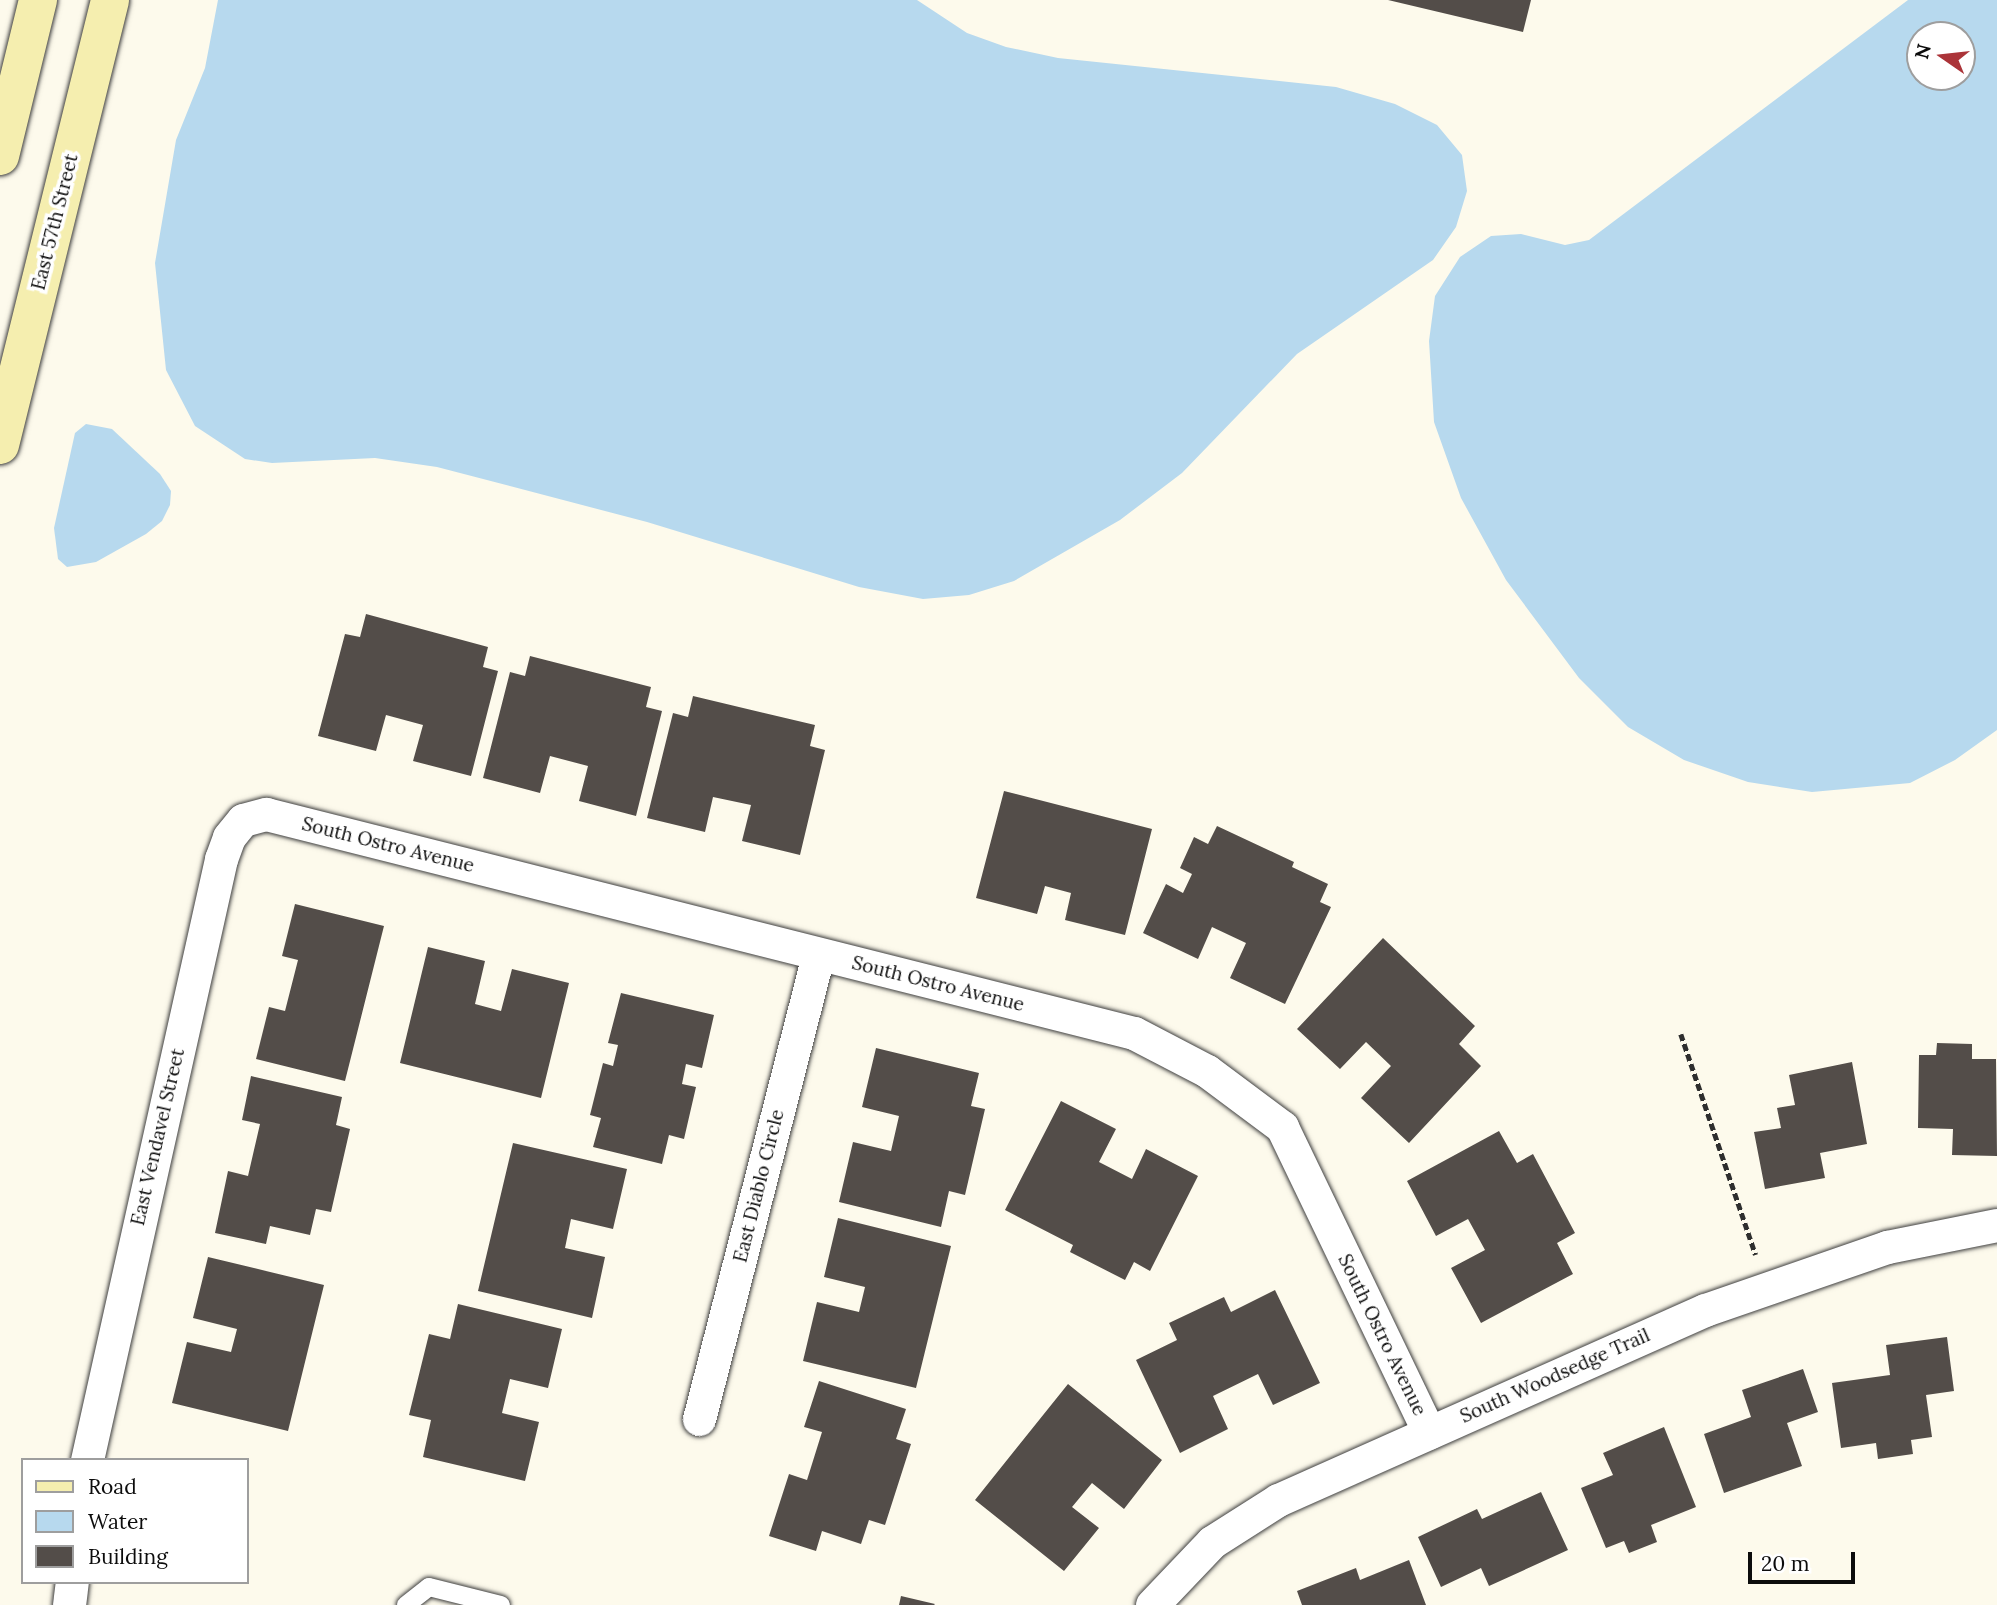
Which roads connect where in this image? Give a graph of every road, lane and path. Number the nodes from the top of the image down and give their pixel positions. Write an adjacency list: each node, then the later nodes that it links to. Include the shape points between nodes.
1 (38, 0): 3 (main road)
2 (110, 0): 4 (main road, East 57th Street)
3 (0, 156)
4 (0, 445)
5 (243, 820): 6 (street, South Ostro Avenue, via 266,814); 12 (street, East Vendavel Street, via 229,837 221,859)
6 (818, 954): 10 (street, East Diablo Circle); 11 (street, South Ostro Avenue, via 1134,1033 1207,1071 1282,1127)
7 (1681, 1034): 9 (path)
8 (1997, 1225): 9 (street, South Woodsedge Trail, via 1888,1247)
9 (1767, 1287): 11 (street, South Woodsedge Trail)
10 (699, 1419)
11 (1429, 1432): 17 (street, South Woodsedge Trail, via 1243,1520 1185,1566)
12 (87, 1458)
13 (72, 1584): 14 (street)
14 (69, 1605)
15 (406, 1605): 16 (lane, via 429,1587)
16 (500, 1605)
17 (1152, 1605)

